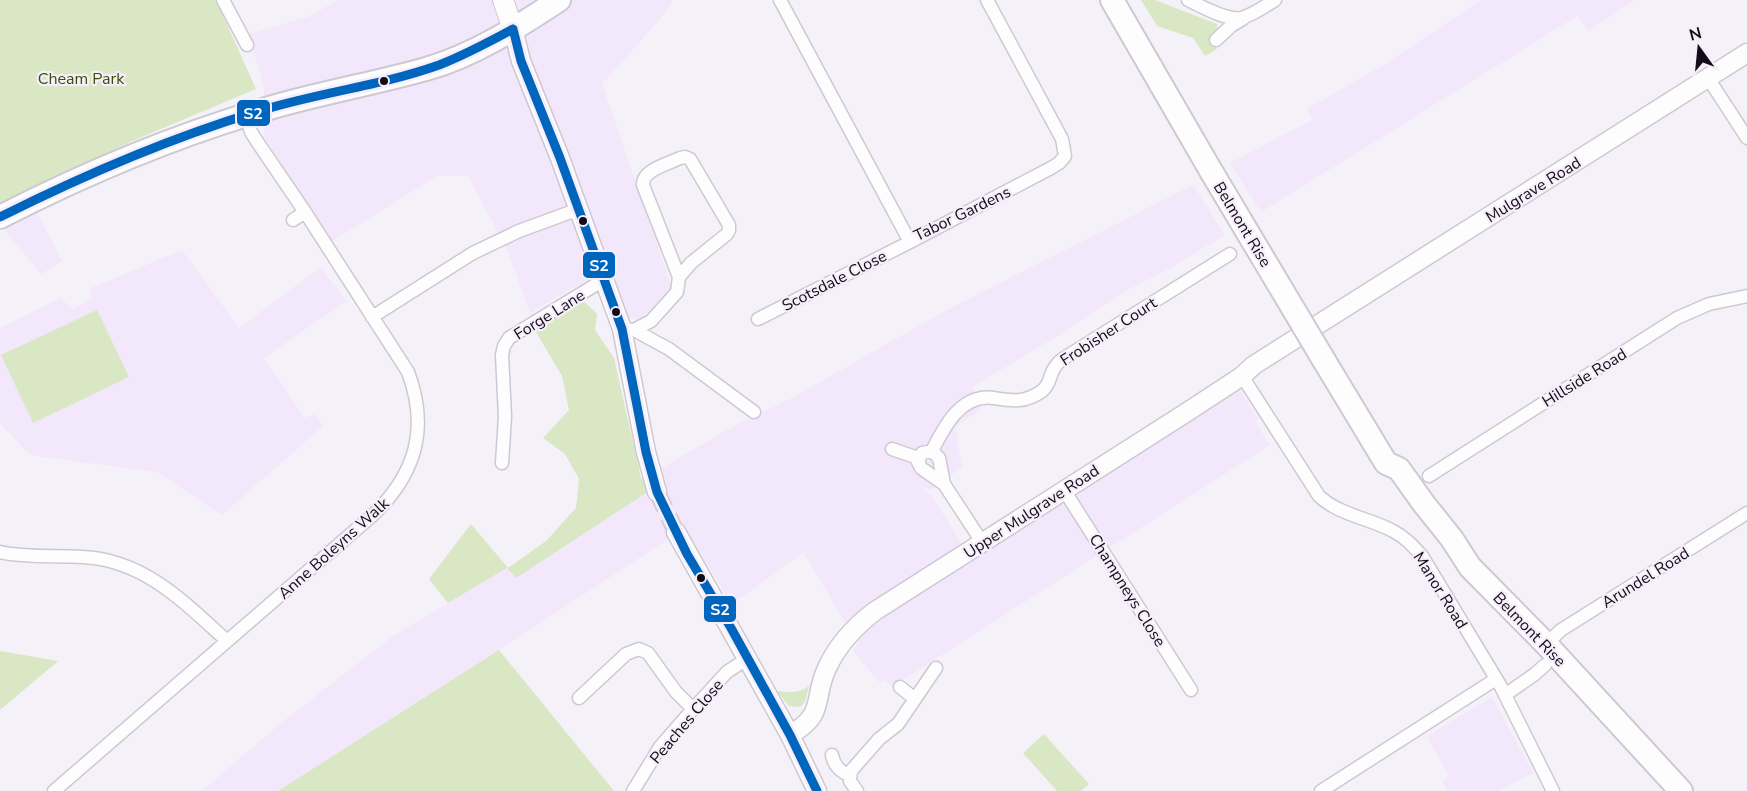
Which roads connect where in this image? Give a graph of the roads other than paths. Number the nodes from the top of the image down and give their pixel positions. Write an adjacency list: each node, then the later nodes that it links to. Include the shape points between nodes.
1 (223, 0): 12 (street)
2 (503, 0): 10 (main road)
3 (559, 0): 10 (highway)
4 (780, 0): 21 (street, Tabor Gardens)
5 (987, 0): 21 (street, Tabor Gardens, via 1062,139 1065,156 1052,168)
6 (1112, 0): 45 (highway, Belmont Rise, bridge, via 1386,463 1385,475 1463,580)
7 (1188, 0): 9 (street, via 1232,18)
8 (1275, 0): 9 (street)
9 (1248, 16): 11 (street)
10 (513, 28): 15 (highway, via 462,56 427,69); 17 (street, via 521,62)
11 (1216, 40)
12 (247, 45)
13 (1747, 53): 14 (street, Mulgrave Road)
14 (1708, 78): 16 (street); 28 (street, Mulgrave Road)
15 (246, 115): 18 (street, Anne Boleyns Walk, via 258,144); 19 (highway, via 118,161)
16 (1747, 138)
17 (579, 209): 24 (street); 26 (street, via 491,243)
18 (305, 212): 20 (street); 26 (street, Anne Boleyns Walk)
19 (0, 216)
20 (293, 220)
21 (910, 242): 27 (street, Scotsdale Close)
22 (1230, 254): 33 (street, Frobisher Court, via 1061,360 1044,390 1016,401 982,397 955,412)
23 (679, 277): 23 (street, via 729,230 690,159 685,157 646,174 643,179); 29 (street, via 677,292 651,321)
24 (604, 279): 29 (street); 35 (street, Forge Lane, via 509,338 504,346)
25 (1747, 296): 36 (street, Hillside Road, via 1709,304 1677,318)
26 (372, 317): 44 (street, Anne Boleyns Walk, via 408,372 413,387 417,434 408,470 374,514)
27 (758, 319)
28 (1318, 325): 30 (street, Upper Mulgrave Road)
29 (628, 329): 31 (street, via 669,349); 39 (street, via 646,452)
30 (1242, 376): 38 (street, Upper Mulgrave Road); 48 (street, Manor Road, via 1319,496 1332,506 1393,531 1422,556)
31 (754, 412)
32 (892, 449): 34 (street)
33 (932, 451): 34 (street, via 922,453); 37 (street, via 939,458)
34 (918, 459): 37 (street, via 923,470)
35 (502, 463)
36 (1429, 476)
37 (944, 484): 42 (street)
38 (1064, 490): 42 (street, Upper Mulgrave Road); 50 (street, Champneys Close)
39 (657, 492)
40 (1747, 513): 45 (street, Arundel Road, via 1561,630)
41 (676, 532): 46 (street)
42 (982, 542): 55 (street, Upper Mulgrave Road, via 875,611 848,634 826,670 812,719)
43 (0, 552): 44 (street, via 122,563 170,592)
44 (227, 641): 58 (street, Anne Boleyns Walk)
45 (1545, 654): 51 (street, Arundel Road, via 1534,674); 64 (highway, Belmont Rise); 65 (highway, Belmont Rise)
46 (748, 658): 54 (street, Peaches Close, via 727,672); 55 (street)
47 (936, 668): 53 (street)
48 (1496, 679): 51 (street, Manor Road); 62 (street)
49 (900, 687): 53 (street)
50 (1191, 690)
51 (1505, 695): 63 (street, Manor Road)
52 (579, 698): 54 (street, via 626,654 639,649 648,653)
53 (915, 699): 57 (street, via 898,724 879,740)
54 (693, 709): 59 (street, Peaches Close, via 660,747)
55 (794, 742): 60 (street)
56 (832, 755): 57 (street, via 841,772)
57 (850, 776): 61 (street)
58 (54, 791)
59 (633, 791)
60 (817, 791)
61 (857, 791)
62 (1320, 791)
63 (1553, 791)
64 (1660, 791)
65 (1681, 791)

